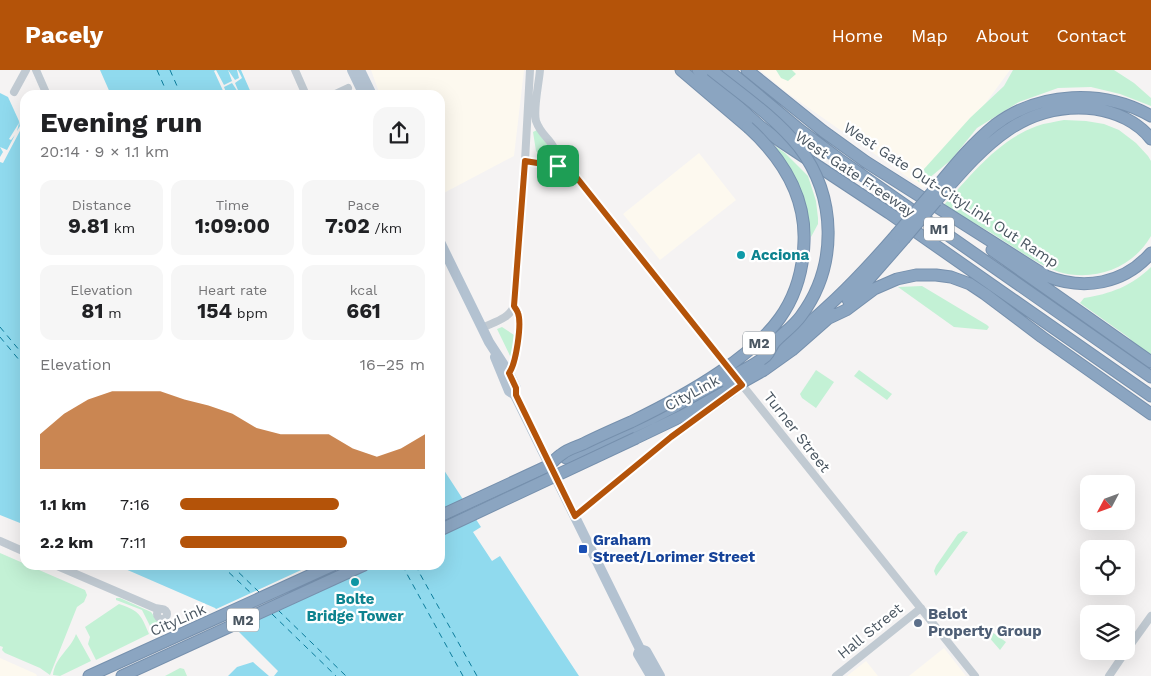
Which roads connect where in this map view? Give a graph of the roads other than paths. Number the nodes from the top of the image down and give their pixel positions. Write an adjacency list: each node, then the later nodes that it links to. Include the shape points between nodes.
1 (26, 70): 20 (street)
2 (36, 70): 15 (street)
3 (295, 70): 16 (street)
4 (352, 70): 18 (main road)
5 (360, 70): 19 (main road)
6 (530, 70): 24 (street)
7 (540, 70): 26 (street, via 536,119 556,150)
8 (681, 70): 42 (highway, M2, bridge, via 767,145 786,171 803,221 804,249 795,291 770,332 709,380 647,414 563,453)
9 (690, 70): 22 (highway)
10 (698, 70): 22 (highway, West Gate Freeway / M1)
11 (711, 70): 34 (highway, M2, bridge, via 796,144 815,172 826,210 827,258 819,285 801,316 774,343)
12 (728, 70): 37 (highway, West Gate Freeway / M1, via 839,159)
13 (747, 70): 27 (highway, West Gate Out-CityLink Out Ramp / M1, via 823,131)
14 (348, 88): 17 (street)
15 (45, 90)
16 (304, 90)
17 (344, 90)
18 (362, 90)
19 (370, 90)
20 (14, 92)
21 (1151, 116): 25 (highway, M2, via 1109,99 1056,100 1022,110 1003,120 978,139)
22 (761, 127): 40 (highway, West Gate Freeway / M1)
23 (1151, 140): 25 (highway, M2, via 1116,114 1090,108 1060,109 1012,126)
24 (525, 161): 26 (street, Turner Street); 31 (street)
25 (964, 162): 30 (highway, CityLink / M2, bridge, via 900,237 863,272)
26 (558, 166): 38 (street, Turner Street, via 576,176)
27 (904, 186): 29 (highway, West Gate Out-CityLink Out Ramp, via 1020,261 1058,281 1078,284 1108,281 1135,268); 35 (highway, M1)
28 (445, 252): 32 (main road)
29 (1151, 253)
30 (841, 305): 34 (highway, CityLink / M2); 41 (highway, M2, via 897,279 916,275 960,280 986,294); 45 (highway, CityLink / M2, bridge, via 777,361 708,403)
31 (514, 306): 32 (street, via 505,317); 36 (street, via 519,321 517,351 514,368)
32 (482, 328): 33 (main road)
33 (490, 342): 36 (main road); 39 (main road, via 499,371 509,391)
34 (767, 355): 42 (highway, CityLink / M2, bridge, via 692,398)
35 (1151, 362)
36 (509, 373): 39 (main road)
37 (1151, 377)
38 (742, 385): 44 (street, via 671,437); 51 (street, Turner Street)
39 (516, 395): 44 (main road)
40 (1151, 396)
41 (1149, 413)
42 (548, 466): 43 (highway, CityLink / M2)
43 (445, 514)
44 (575, 516): 55 (main road)
45 (445, 528)
46 (0, 541): 47 (street)
47 (20, 550)
48 (67, 570): 52 (street)
49 (322, 570): 57 (highway, CityLink / M2)
50 (353, 570): 58 (highway, CityLink / M2)
51 (921, 608): 61 (street, Hall Street); 62 (street, Turner Street)
52 (159, 612)
53 (1151, 616): 54 (street)
54 (1135, 638)
55 (640, 649): 59 (main road, via 638,654); 60 (main road, via 646,651)
56 (1120, 660): 63 (street)
57 (89, 676)
58 (122, 676)
59 (650, 676)
60 (660, 676)
61 (836, 676)
62 (975, 676)
63 (1109, 676)

